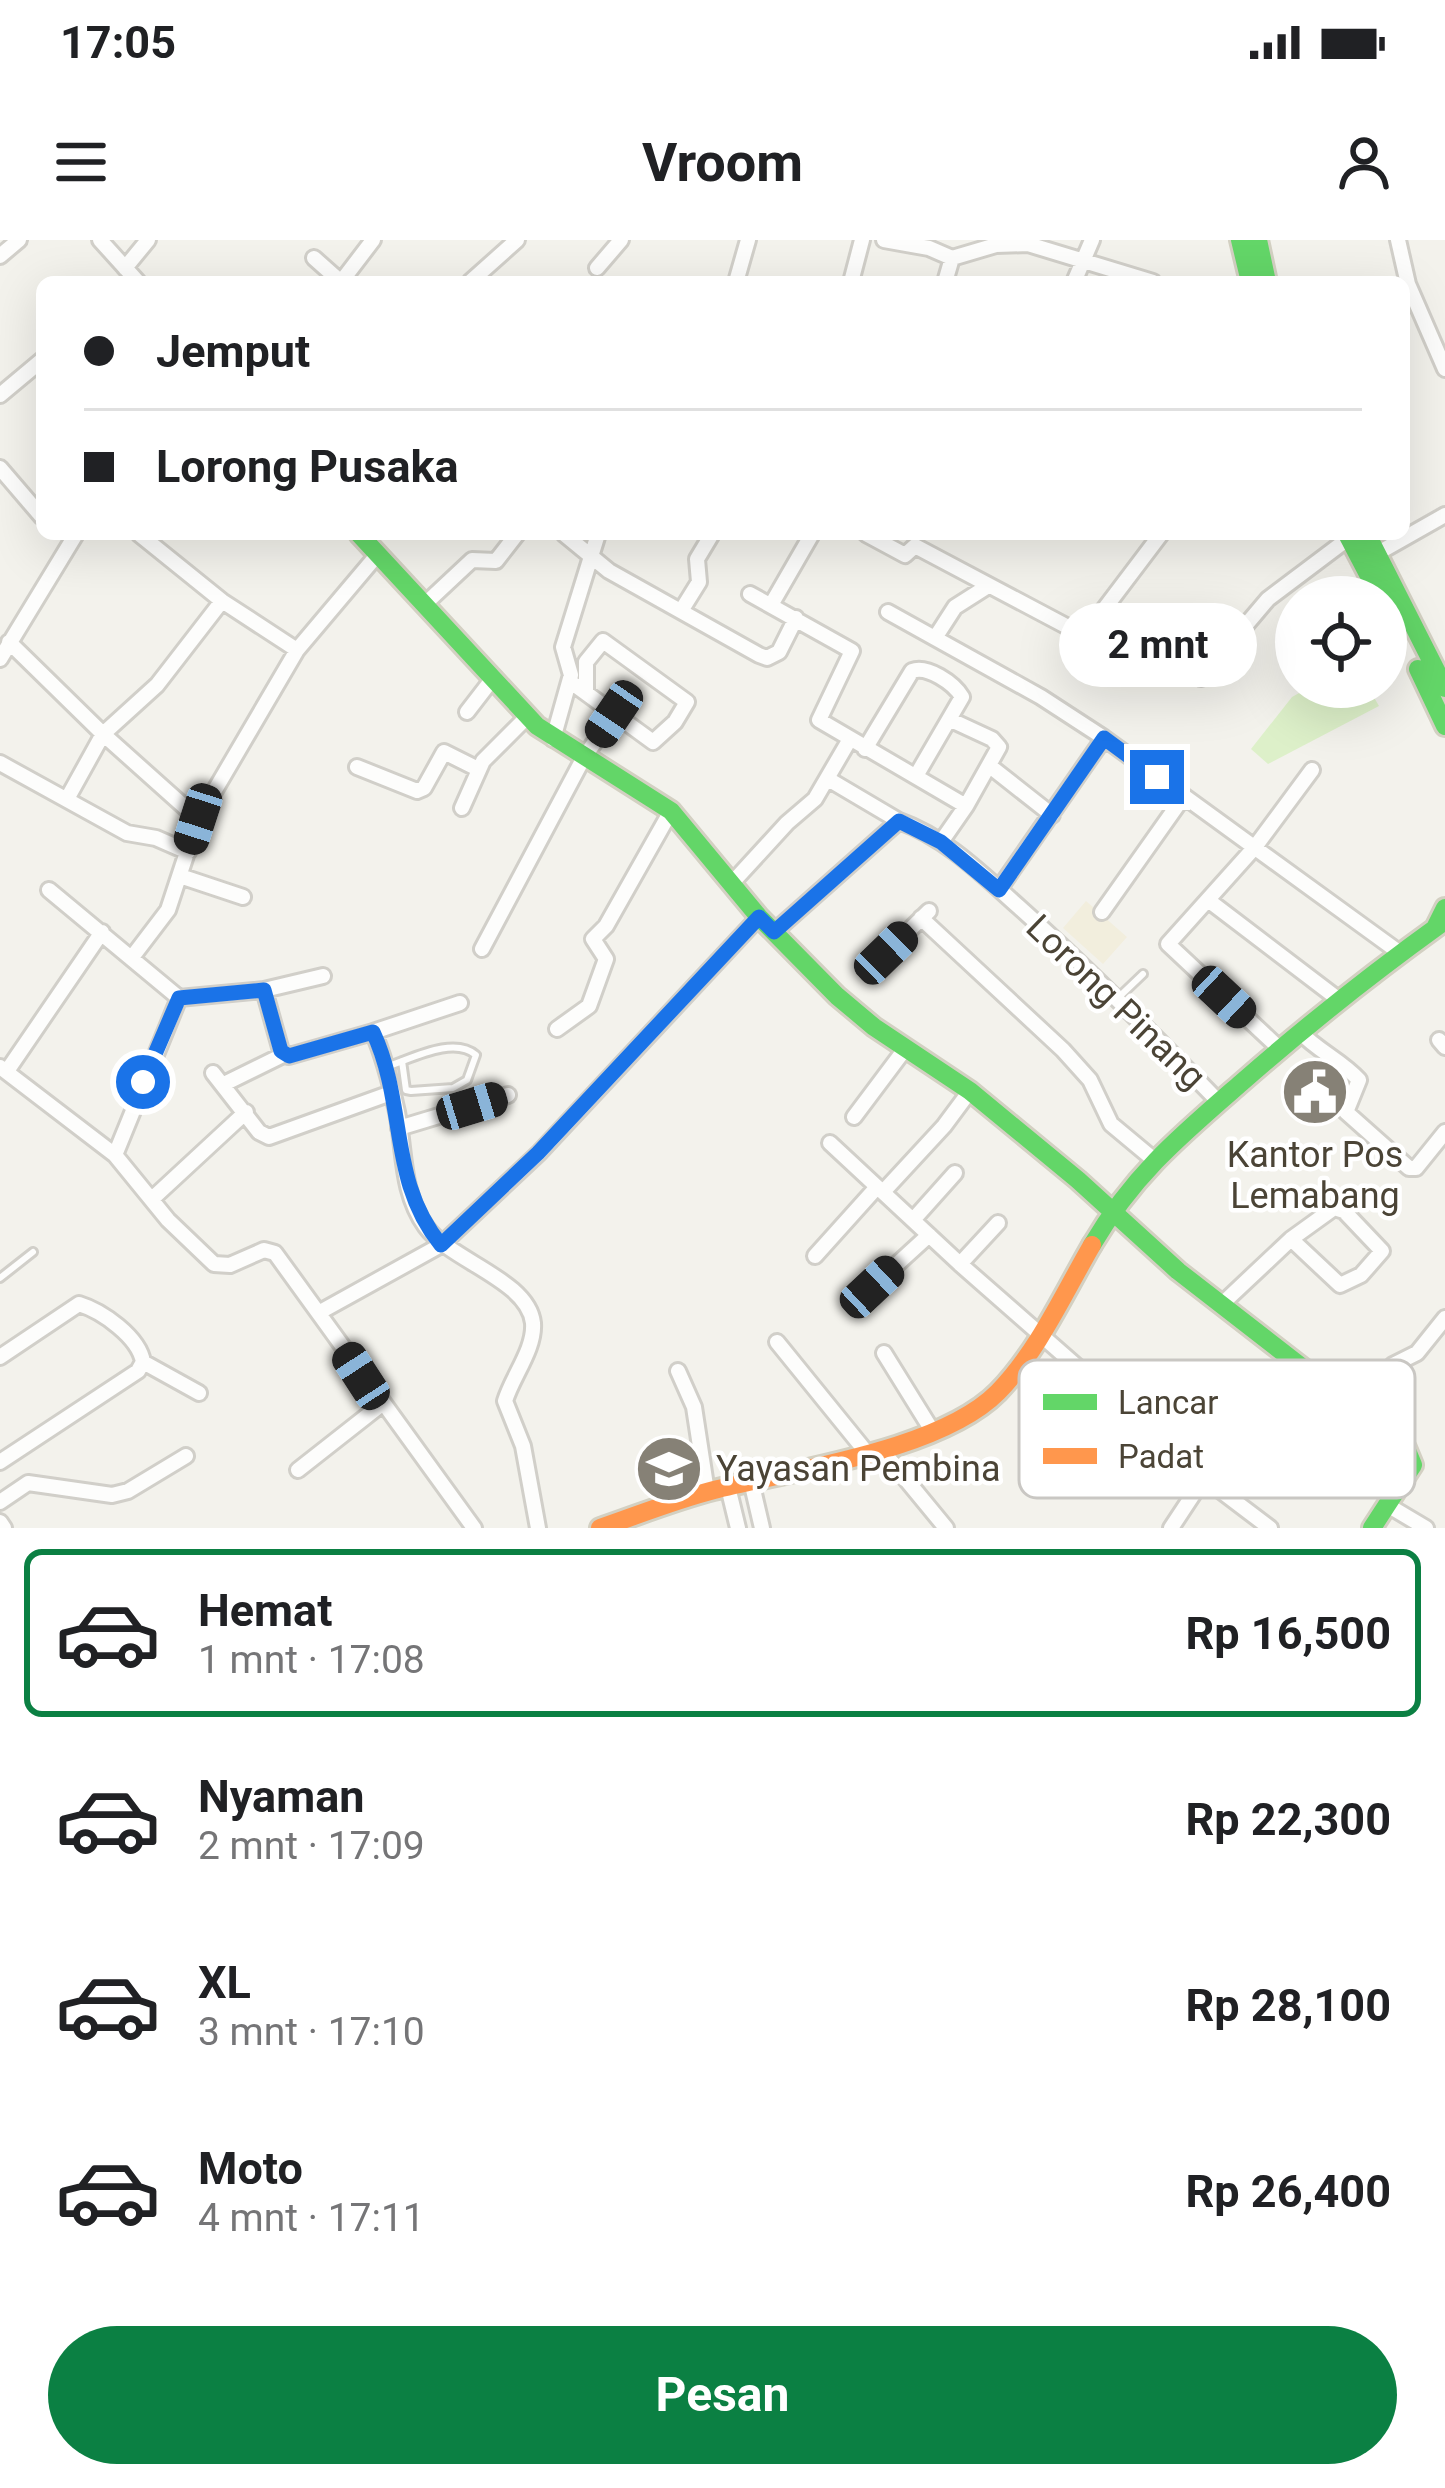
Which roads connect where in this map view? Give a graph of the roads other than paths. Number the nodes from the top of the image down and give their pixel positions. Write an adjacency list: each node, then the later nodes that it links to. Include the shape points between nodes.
1 (19, 240): 14 (street)
2 (100, 240): 19 (street)
3 (148, 240): 20 (street)
4 (374, 240): 22 (street)
5 (517, 240): 23 (street)
6 (621, 240): 18 (street)
7 (748, 240): 24 (street)
8 (862, 240): 25 (street)
9 (884, 240): 16 (street)
10 (1092, 240): 17 (street)
11 (1240, 240): 29 (main road)
12 (1258, 240): 30 (main road)
13 (1398, 240): 31 (street)
14 (0, 256)
15 (314, 258): 21 (street)
16 (952, 258): 17 (street, via 1010,244); 26 (street)
17 (1083, 260): 27 (street); 28 (street)
18 (597, 268)
19 (131, 276)
20 (134, 276)
21 (334, 276)
22 (346, 276)
23 (477, 276)
24 (738, 276)
25 (852, 276)
26 (947, 276)
27 (1076, 276)
28 (1134, 276)
29 (1249, 276)
30 (1266, 276)
31 (1408, 276)
32 (1410, 284): 34 (street)
33 (36, 365): 35 (street)
34 (1445, 369)
35 (0, 395)
36 (0, 468): 37 (street)
37 (36, 510)
38 (1445, 515): 39 (street)
39 (1410, 535)
40 (66, 540): 67 (street)
41 (146, 540): 59 (street)
42 (365, 540): 53 (main road)
43 (512, 540): 60 (street, via 496,561 472,560)
44 (570, 540): 54 (street)
45 (596, 540): 54 (street)
46 (708, 540): 62 (street)
47 (808, 540): 61 (street)
48 (877, 540): 57 (street, via 905,555 914,546)
49 (1156, 540): 65 (street)
50 (1347, 540): 73 (street, via 1268,599)
51 (1357, 540): 55 (main road)
52 (1401, 540): 55 (street)
53 (378, 554): 60 (main road); 68 (street)
54 (590, 558): 62 (street); 82 (street, via 563,647 571,675)
55 (1369, 558): 56 (main road); 74 (main road)
56 (1374, 576)
57 (988, 586): 65 (street); 66 (street, via 956,607)
58 (750, 594): 61 (street)
59 (222, 602): 68 (street); 80 (street, via 158,685)
60 (425, 604): 72 (main road)
61 (771, 604): 64 (street)
62 (681, 611): 64 (street, via 767,658)
63 (888, 612): 66 (street)
64 (796, 617): 83 (street, via 852,651 819,716)
65 (1083, 635): 70 (street)
66 (935, 638): 81 (street)
67 (9, 642): 71 (street); 80 (street)
68 (297, 650): 99 (street)
69 (1407, 650): 79 (main road)
70 (1071, 653)
71 (0, 658)
72 (494, 677): 75 (street); 77 (main road)
73 (1201, 678)
74 (1445, 688)
75 (466, 712)
76 (614, 714): 76 (street, via 580,689 586,662 603,641 687,702 656,741); 85 (street)
77 (527, 717): 82 (main road); 89 (street)
78 (952, 721): 84 (street, via 961,692 918,668); 88 (street, via 997,742); 91 (street)
79 (1445, 726)
80 (103, 734): 94 (street); 99 (street)
81 (1104, 738): 93 (street); 98 (street)
82 (554, 740): 85 (main road)
83 (850, 740): 84 (street); 92 (street)
84 (866, 749): 91 (street)
85 (584, 759): 97 (main road); 115 (street)
86 (0, 764): 94 (street)
87 (357, 767): 89 (street, via 417,791 443,752)
88 (991, 767): 95 (street); 98 (street)
89 (478, 769): 96 (street)
90 (1312, 770): 102 (street)
91 (916, 776): 95 (street)
92 (828, 779): 100 (street, Lorong Pinang); 105 (street)
93 (1184, 796): 102 (street); 110 (street)
94 (67, 800): 103 (street, via 127,833)
95 (966, 806): 101 (street)
96 (462, 808)
97 (670, 811): 105 (main road); 126 (street, via 593,938 606,959 589,1006)
98 (1052, 815): 107 (street)
99 (198, 819): 103 (street)
100 (899, 821): 101 (street, Lorong Pinang); 114 (street)
101 (941, 842): 107 (street, Lorong Pinang)
102 (1255, 847): 109 (street); 116 (street)
103 (188, 852): 104 (street)
104 (180, 877): 108 (street); 118 (street, via 168,910)
105 (731, 884): 111 (main road)
106 (49, 890): 113 (street)
107 (999, 890): 123 (street, Lorong Pinang)
108 (243, 897)
109 (1208, 900): 124 (street); 130 (street, via 1168,946)
110 (1102, 912)
111 (759, 917): 114 (main road); 154 (street)
112 (1442, 921): 116 (main road)
113 (102, 932): 118 (street); 134 (street)
114 (774, 932): 129 (main road)
115 (482, 949)
116 (1400, 952): 124 (main road)
117 (886, 953): 145 (street, via 925,915 1063,1050 1112,1124)
118 (133, 956): 122 (street)
119 (1143, 974): 123 (lane)
120 (323, 976): 121 (street)
121 (264, 990): 122 (street); 131 (street)
122 (179, 998): 144 (street)
123 (1117, 999): 138 (street, Lorong Pinang)
124 (1338, 999): 128 (main road)
125 (460, 1004): 127 (street)
126 (557, 1029)
127 (373, 1032): 131 (street); 133 (street)
128 (1300, 1032): 130 (main road); 142 (street, via 1359,1080 1346,1112 1409,1168)
129 (905, 1049): 135 (main road); 140 (street)
130 (1280, 1049): 138 (main road)
131 (285, 1054): 139 (street, via 218,1078)
132 (403, 1061): 132 (lane, via 445,1048 476,1055 467,1080 453,1088 406,1090); 133 (lane)
133 (385, 1067): 136 (street)
134 (4, 1069): 144 (street)
135 (970, 1090): 147 (street); 149 (main road)
136 (392, 1093): 139 (street, via 269,1137); 141 (street)
137 (508, 1094): 141 (street)
138 (1217, 1100): 145 (main road)
139 (246, 1112): 148 (street)
140 (854, 1118)
141 (399, 1128): 154 (street, via 409,1194)
142 (1442, 1141)
143 (830, 1143): 147 (street)
144 (115, 1155): 148 (street)
145 (1153, 1159): 149 (main road)
146 (956, 1173): 150 (street)
147 (880, 1189): 150 (street); 156 (street)
148 (152, 1199): 161 (street, via 214,1264 275,1253)
149 (1112, 1211): 160 (main road); 163 (main road)
150 (913, 1220): 152 (street)
151 (998, 1223): 157 (street)
152 (928, 1234): 157 (street); 159 (street)
153 (1291, 1239): 153 (street, via 1337,1208 1382,1253 1340,1285); 160 (street)
154 (441, 1245): 161 (street); 191 (street, via 514,1291 529,1311 531,1337 505,1401 523,1446)
155 (32, 1252): 158 (lane)
156 (815, 1256)
157 (960, 1264): 163 (street)
158 (0, 1278)
159 (872, 1287)
160 (1222, 1304): 169 (main road)
161 (320, 1312): 175 (street)
162 (1445, 1318): 170 (street)
163 (1042, 1334): 167 (main road); 168 (street)
164 (777, 1342): 177 (street)
165 (884, 1353): 176 (street)
166 (0, 1358): 171 (street, via 79,1304 136,1342)
167 (1022, 1360)
168 (1071, 1360)
169 (1293, 1360)
170 (1403, 1360)
171 (143, 1362): 174 (street); 179 (street)
172 (1019, 1364): 176 (main road, via 994,1396)
173 (678, 1371): 183 (street, via 694,1407)
174 (199, 1393)
175 (382, 1404): 180 (street); 190 (street)
176 (933, 1432): 177 (main road)
177 (874, 1451): 181 (main road); 194 (street)
178 (186, 1456): 187 (street, via 119,1494 28,1483)
179 (0, 1462)
180 (298, 1470)
181 (751, 1481): 182 (main road); 193 (street)
182 (728, 1487): 183 (main road); 192 (street)
183 (707, 1492): 189 (main road)
184 (1191, 1498): 195 (street)
185 (1231, 1498): 196 (street)
186 (1393, 1498): 188 (main road)
187 (0, 1502)
188 (1389, 1506): 197 (main road); 198 (street)
189 (608, 1527)
190 (474, 1528)
191 (538, 1528)
192 (739, 1528)
193 (762, 1528)
194 (946, 1528)
195 (1171, 1528)
196 (1270, 1528)
197 (1372, 1528)
198 (1426, 1528)

